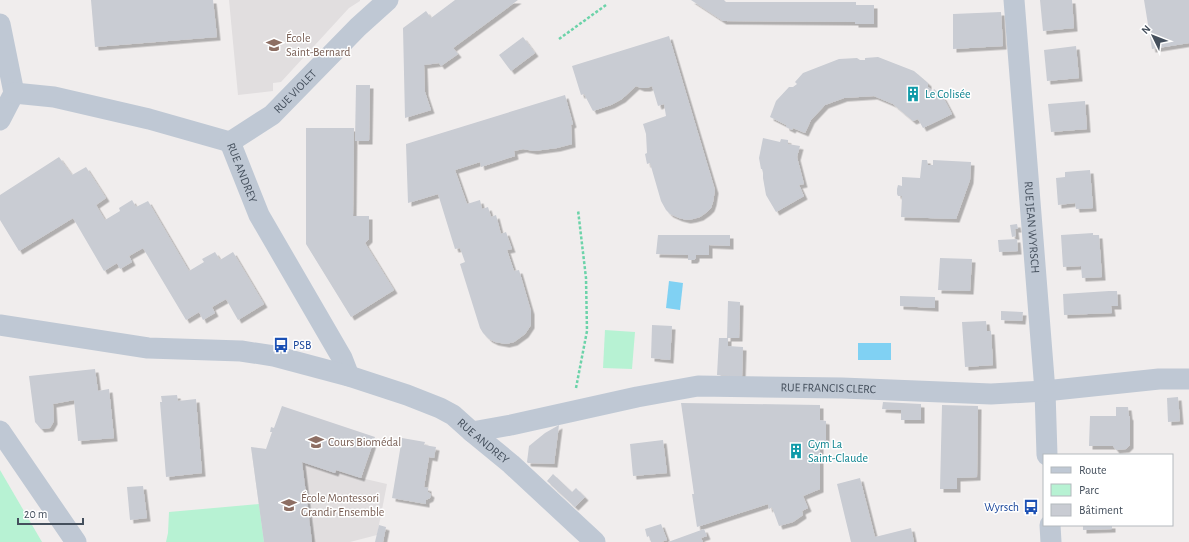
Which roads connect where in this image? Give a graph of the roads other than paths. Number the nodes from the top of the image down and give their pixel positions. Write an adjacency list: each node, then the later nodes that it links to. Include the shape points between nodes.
1 (388, 0): 6 (street, RUE VIOLET, via 272,115)
2 (1014, 0): 10 (street, RUE JEAN WYRSCH)
3 (0, 24): 4 (street)
4 (14, 93): 5 (street); 6 (street, RUE ANDREY, via 61,98)
5 (0, 120)
6 (230, 142): 8 (street, RUE ANDREY, via 260,215 342,358)
7 (0, 324): 8 (street, RUE ANDREY, via 148,348 241,351 274,356)
8 (349, 376): 12 (street, RUE ANDREY, via 440,408 453,415)
9 (1189, 379): 10 (street, RUE FRANCIS CLERC, via 1159,379)
10 (1045, 391): 12 (street, RUE FRANCIS CLERC, via 991,394 698,386 637,396); 13 (street, RUE JEAN WYRSCH)
11 (0, 431): 15 (street)
12 (472, 432): 16 (street, RUE ANDREY, via 511,464)
13 (1047, 454)
14 (1050, 526): 17 (street)
15 (76, 542)
16 (595, 542)
17 (1050, 542)

